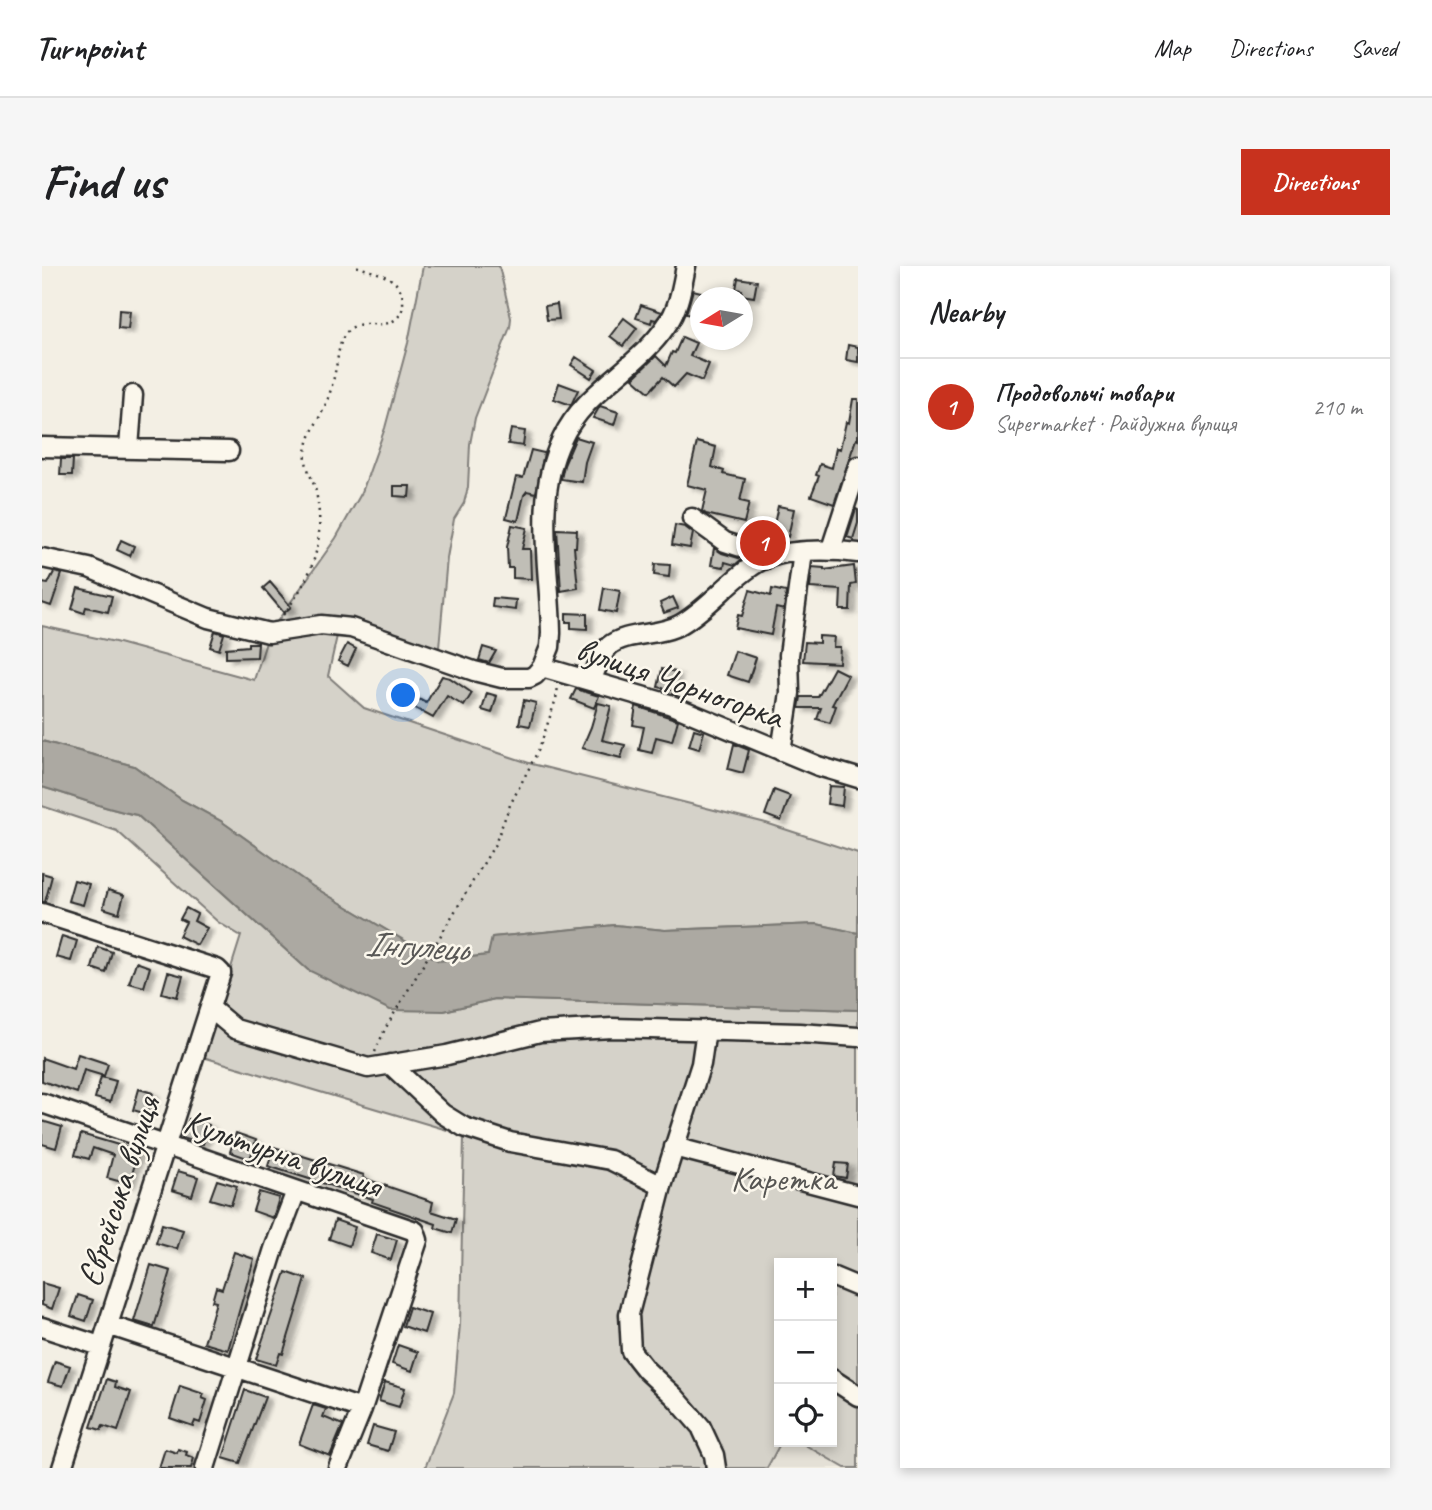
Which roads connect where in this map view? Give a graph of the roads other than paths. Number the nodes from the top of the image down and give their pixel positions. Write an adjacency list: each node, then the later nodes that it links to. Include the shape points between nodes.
1 (686, 266): 13 (street, via 667,326 574,418 552,462 545,520 551,633)
2 (133, 395): 4 (street)
3 (42, 447): 4 (street)
4 (129, 448): 5 (street)
5 (229, 451)
6 (858, 466): 8 (street)
7 (692, 518): 12 (street, via 725,542)
8 (831, 549): 9 (street); 10 (street)
9 (803, 552): 12 (street); 15 (street)
10 (858, 553)
11 (42, 558): 13 (street, вулиця Чорногорка, via 89,568 208,618 269,633 321,625 351,628 502,678 529,678)
12 (764, 560): 14 (street, via 680,625 608,647)
13 (542, 667): 14 (street, вулиця Чорногорка)
14 (592, 679): 15 (street, вулиця Чорногорка, via 669,704)
15 (781, 751): 16 (street, вулиця Чорногорка)
16 (858, 778)
17 (42, 913): 18 (street, Єврейська вулиця, via 217,969 221,973)
18 (210, 1008): 21 (street, via 235,1029 368,1068); 23 (street, Єврейська вулиця)
19 (706, 1030): 20 (street); 21 (street, via 540,1032); 24 (street, via 701,1064)
20 (858, 1037)
21 (390, 1064): 25 (street, via 443,1114 464,1127 510,1142 610,1160)
22 (42, 1103): 23 (street, Культурна вулиця)
23 (166, 1146): 26 (street, Культурна вулиця); 30 (street, Єврейська вулиця)
24 (674, 1147): 25 (street); 27 (street)
25 (662, 1186): 40 (street, via 629,1314 631,1350 701,1427)
26 (296, 1191): 33 (street); 36 (street, Культурна вулиця, via 415,1231 418,1240)
27 (858, 1195)
28 (837, 1279): 29 (street)
29 (858, 1287)
30 (108, 1325): 32 (street, Єврейська вулиця); 33 (street)
31 (42, 1326): 32 (street)
32 (100, 1346): 37 (street, Єврейська вулиця)
33 (236, 1368): 36 (street); 38 (street)
34 (837, 1382): 35 (street)
35 (858, 1396)
36 (362, 1409): 39 (street)
37 (62, 1468)
38 (205, 1468)
39 (338, 1468)
40 (716, 1468)

